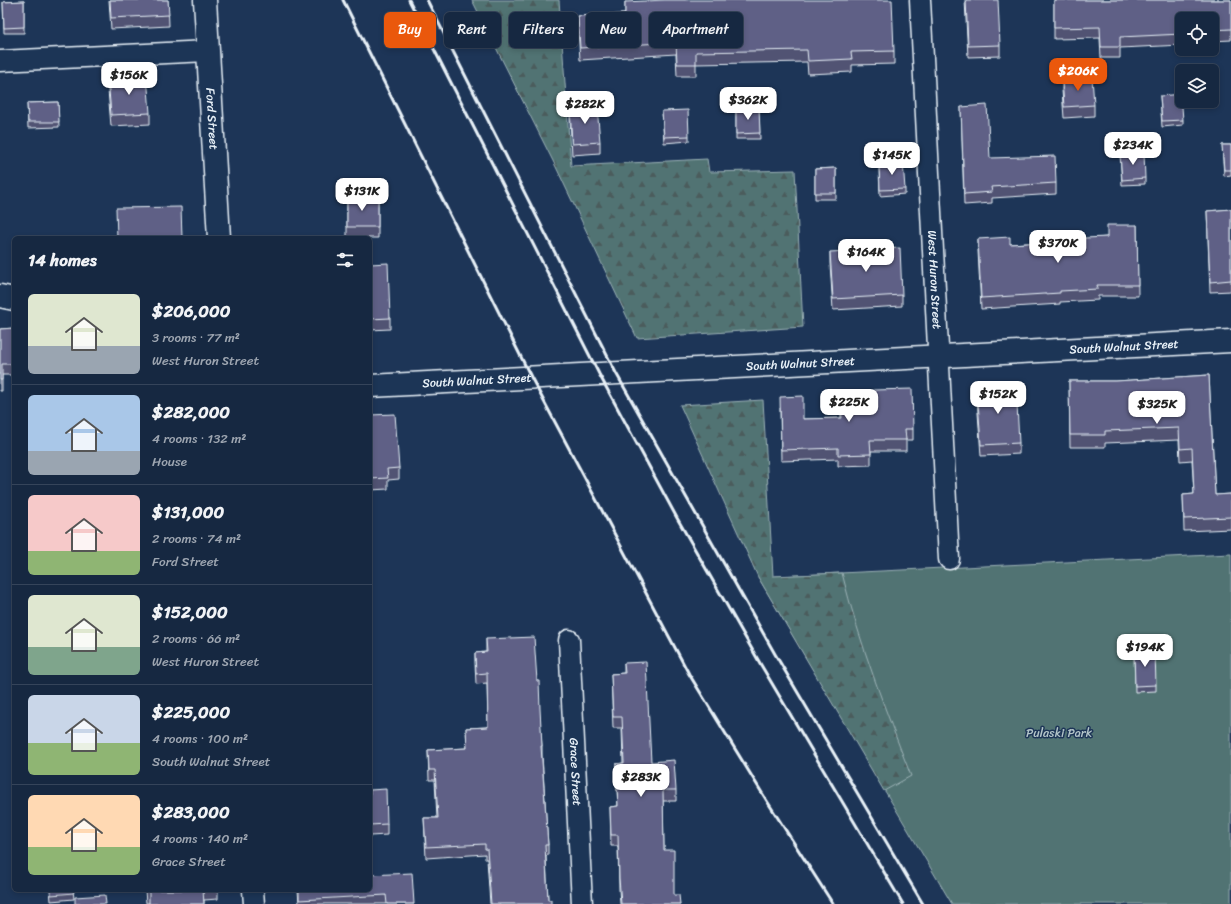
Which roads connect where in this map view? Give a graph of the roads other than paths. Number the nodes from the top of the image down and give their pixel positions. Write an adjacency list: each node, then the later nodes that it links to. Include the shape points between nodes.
1 (205, 0): 3 (street, Ford Street)
2 (920, 0): 9 (street, West Huron Street)
3 (208, 51): 4 (street); 5 (street, Ford Street)
4 (0, 61)
5 (219, 236)
6 (0, 296): 7 (street)
7 (12, 298)
8 (1231, 341): 9 (street, South Walnut Street)
9 (939, 356): 10 (street, South Walnut Street); 11 (street, West Huron Street)
10 (372, 386)
11 (949, 559)
12 (569, 640): 15 (street, Grace Street)
13 (253, 892): 14 (street)
14 (254, 904)
15 (582, 904)

